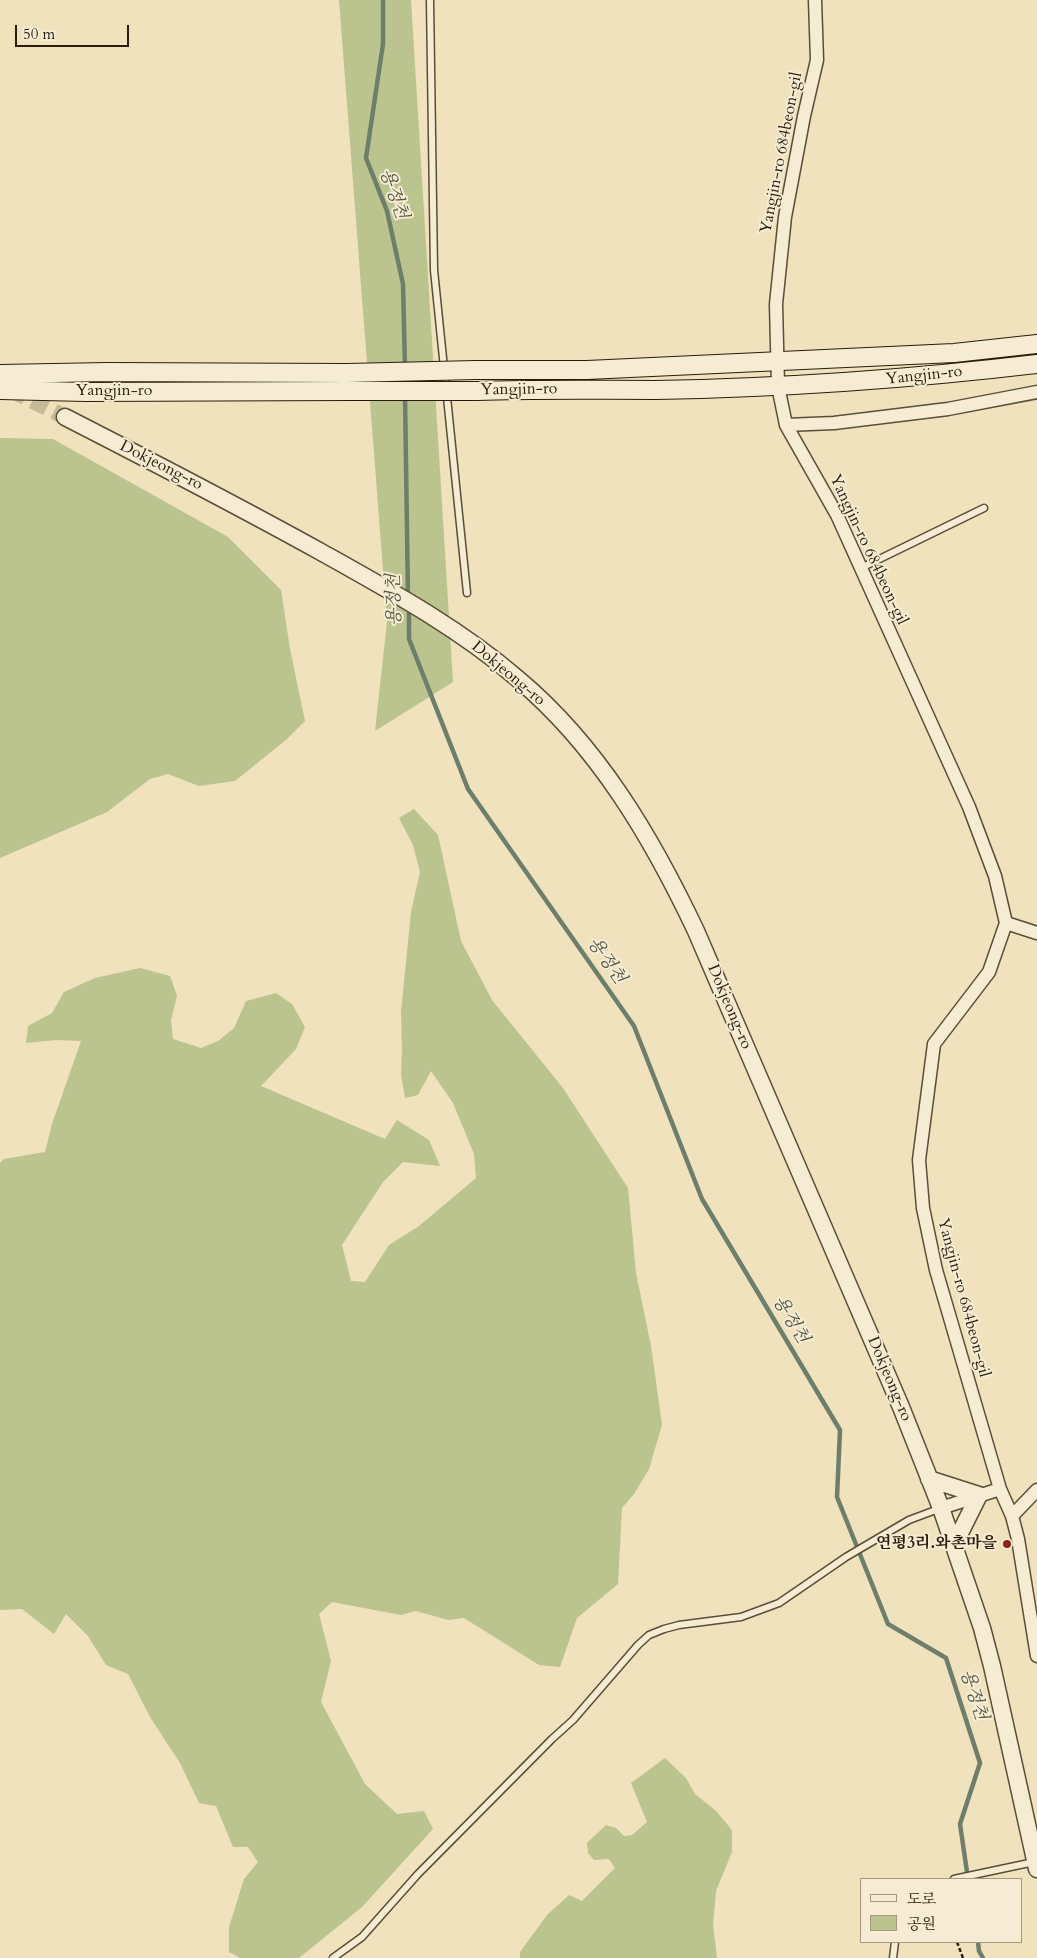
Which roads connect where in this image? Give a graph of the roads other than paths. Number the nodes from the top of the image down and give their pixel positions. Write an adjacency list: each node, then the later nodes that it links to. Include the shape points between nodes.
1 (430, 0): 18 (lane, via 434,270)
2 (815, 0): 4 (street, Yangjin-ro 684beon-gil, via 817,60 785,217 776,304)
3 (1037, 344): 4 (main road, Yangjin-ro, via 954,353)
4 (777, 360): 7 (main road, Yangjin-ro, bridge, via 587,370); 9 (street, Yangjin-ro 684beon-gil)
5 (0, 364): 7 (main road)
6 (1037, 364): 9 (main road, Yangjin-ro, via 886,380)
7 (66, 373): 8 (main road, Yangjin-ro)
8 (0, 374)
9 (778, 386): 11 (main road, Yangjin-ro, bridge, via 655,390); 15 (street, Yangjin-ro 684beon-gil)
10 (0, 390): 11 (main road, Yangjin-ro)
11 (86, 392): 13 (main road)
12 (1037, 392): 15 (street, via 834,423)
13 (0, 397)
14 (65, 417): 21 (street, Dokjeong-ro, via 174,472 352,569 436,619 519,679 584,748 629,807 675,885)
15 (786, 425): 17 (street, Yangjin-ro 684beon-gil, via 837,515)
16 (984, 508): 17 (lane)
17 (861, 568): 19 (street, Yangjin-ro 684beon-gil, via 969,807 995,876)
18 (467, 593)
19 (1006, 923): 20 (street); 22 (street, Yangjin-ro 684beon-gil, via 989,972 934,1044 919,1160 923,1208 936,1270)
20 (1037, 933)
21 (930, 1479): 24 (street); 25 (street, Dokjeong-ro)
22 (1000, 1488): 24 (street); 26 (street, Yangjin-ro 684beon-gil)
23 (1037, 1490): 26 (street)
24 (979, 1495): 25 (street); 27 (street)
25 (941, 1508): 27 (street, Dokjeong-ro); 32 (lane, via 909,1520 846,1557 779,1603 760,1611 679,1625 649,1635 573,1720 418,1874 362,1937)
26 (1012, 1516): 28 (street, Yangjin-ro 684beon-gil)
27 (954, 1545): 29 (street, Dokjeong-ro, via 992,1666)
28 (1037, 1656)
29 (1036, 1866): 30 (lane, via 1018,1866)
30 (959, 1878)
31 (895, 1943): 33 (lane)
32 (333, 1958)
33 (893, 1958)

